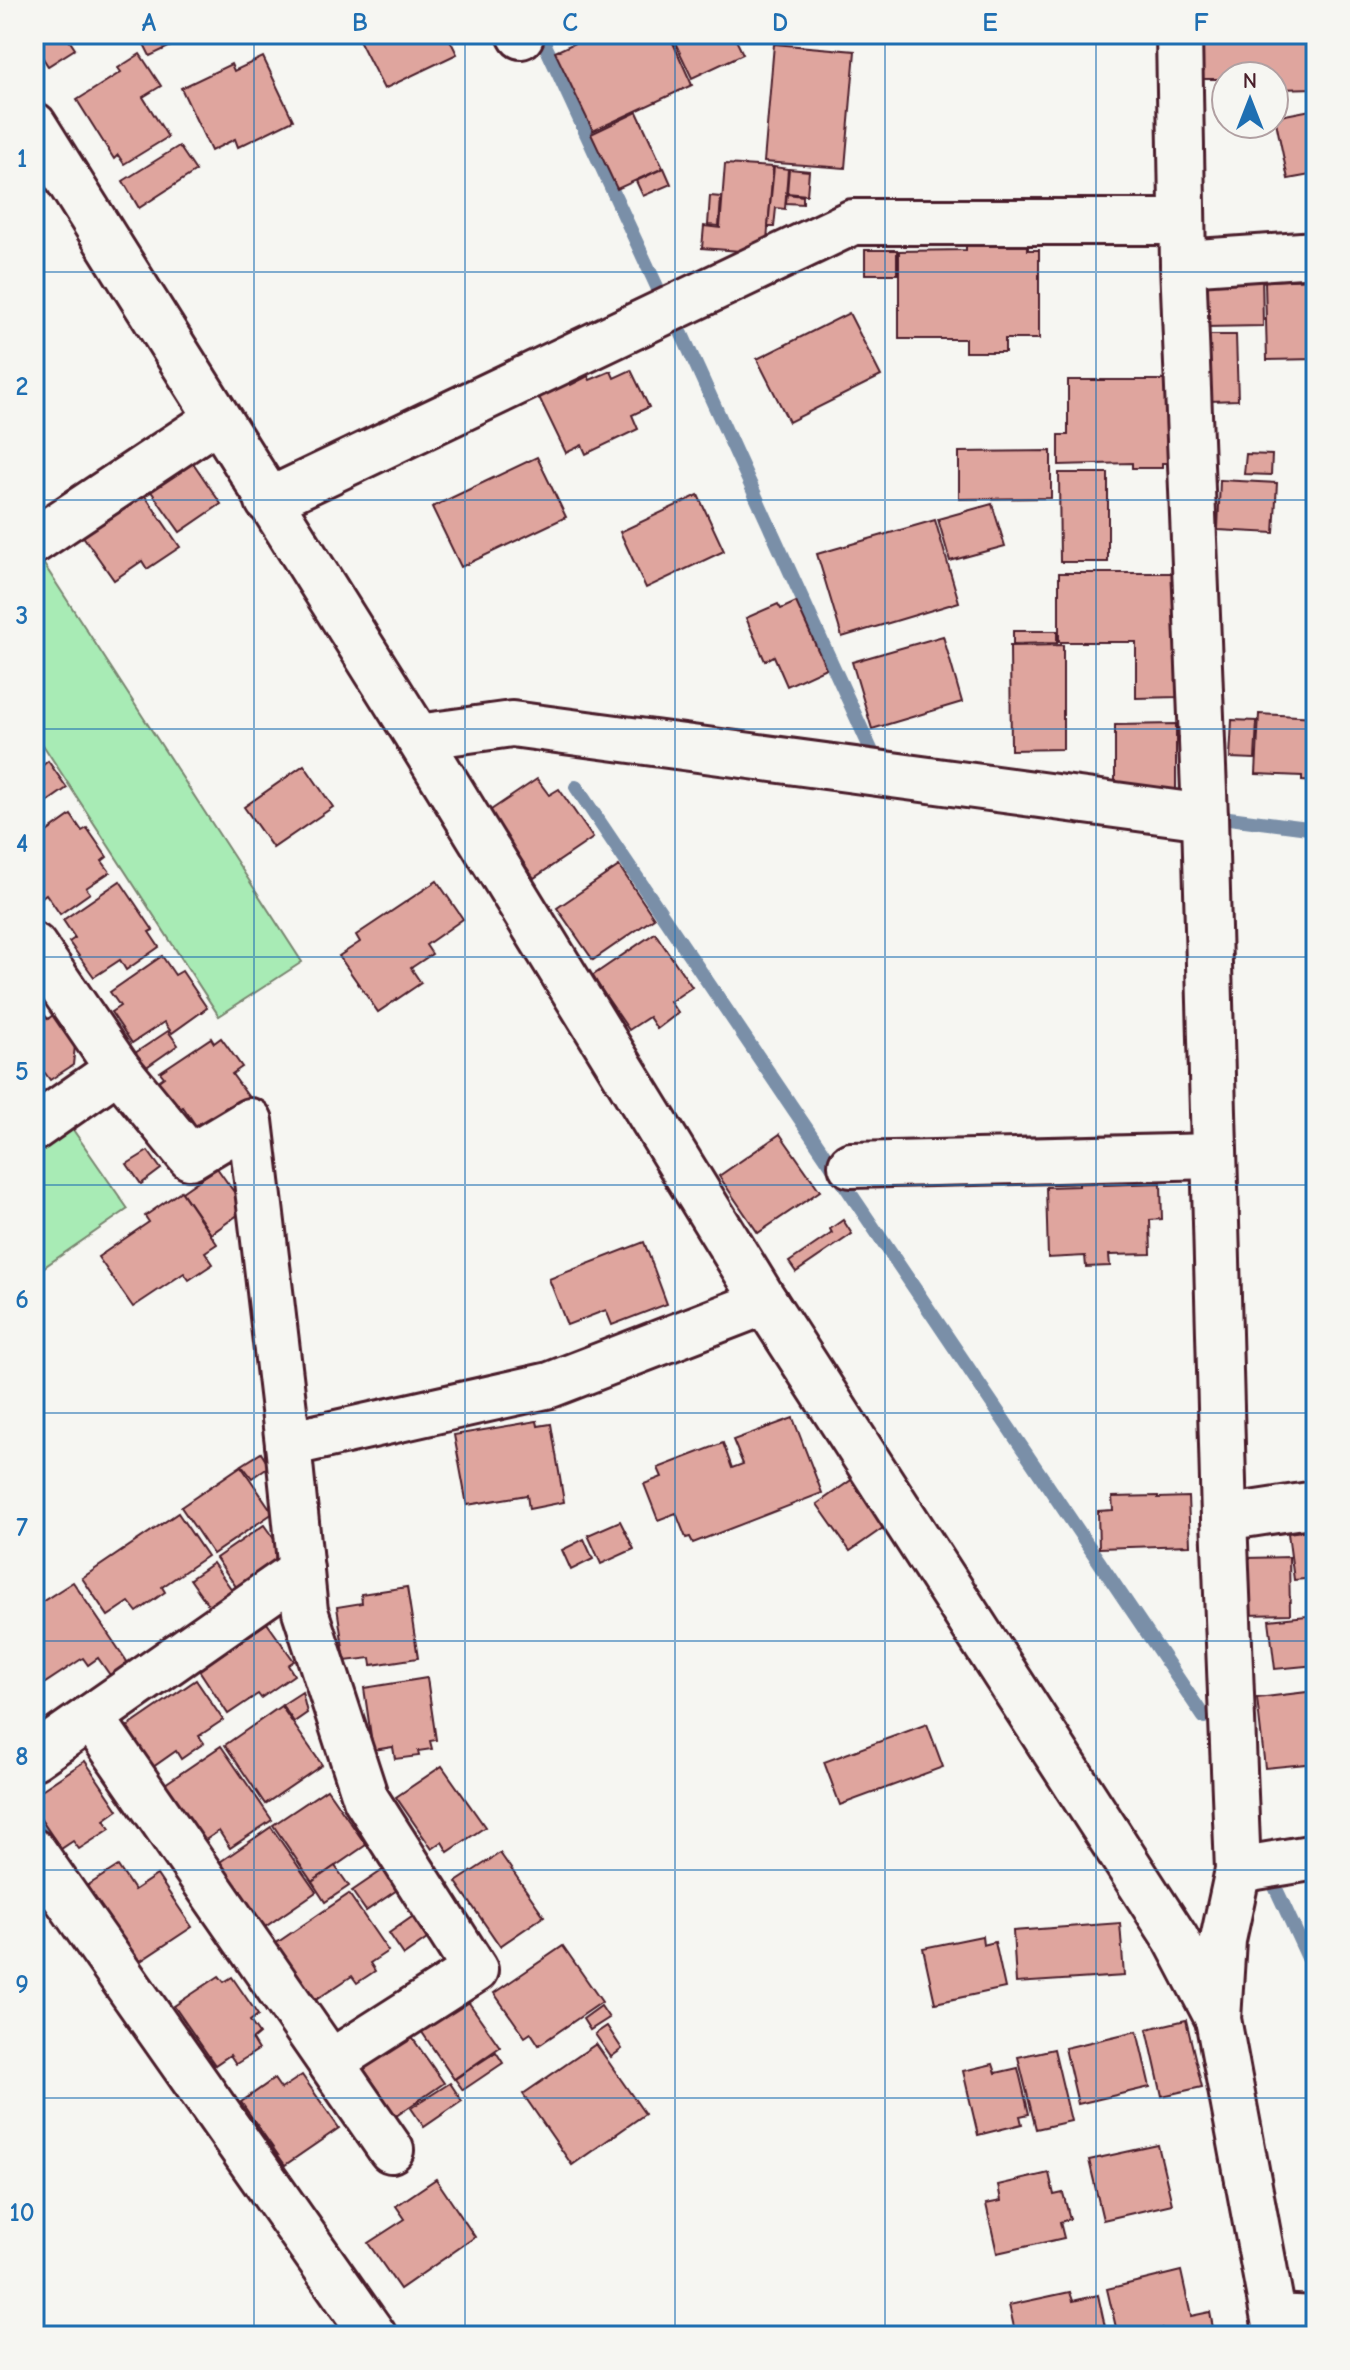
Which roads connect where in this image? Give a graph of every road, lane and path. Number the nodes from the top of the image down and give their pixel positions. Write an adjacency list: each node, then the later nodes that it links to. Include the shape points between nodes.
1 (1179, 34): 3 (street)
2 (34, 125): 5 (street)
3 (1182, 243): 4 (street); 6 (street, via 853,222); 9 (street)
4 (1316, 254)
5 (217, 419): 6 (street); 7 (street)
6 (268, 501): 8 (street)
7 (34, 541)
8 (418, 737): 9 (street, via 512,724); 15 (street)
9 (1205, 817): 13 (street)
10 (34, 946): 11 (street)
11 (118, 1069): 12 (street); 16 (street, via 190,1157 250,1121)
12 (34, 1128)
13 (1214, 1156): 14 (street); 18 (street)
14 (851, 1165)
15 (765, 1302): 16 (street, via 550,1385); 25 (street, via 1176,1939)
16 (288, 1444): 19 (street)
17 (1316, 1504): 18 (street)
18 (1224, 1518): 23 (street)
19 (301, 1570): 20 (street); 26 (street, via 305,1611 366,1799 475,1970)
20 (91, 1717): 21 (street); 26 (street)
21 (34, 1757)
22 (34, 1852): 29 (street)
23 (1238, 1870): 24 (street); 25 (street, via 1223,1940)
24 (1312, 1870)
25 (1218, 2019): 28 (street)
26 (331, 2062): 27 (street)
27 (391, 2150)
28 (1289, 2324)
29 (374, 2336)

